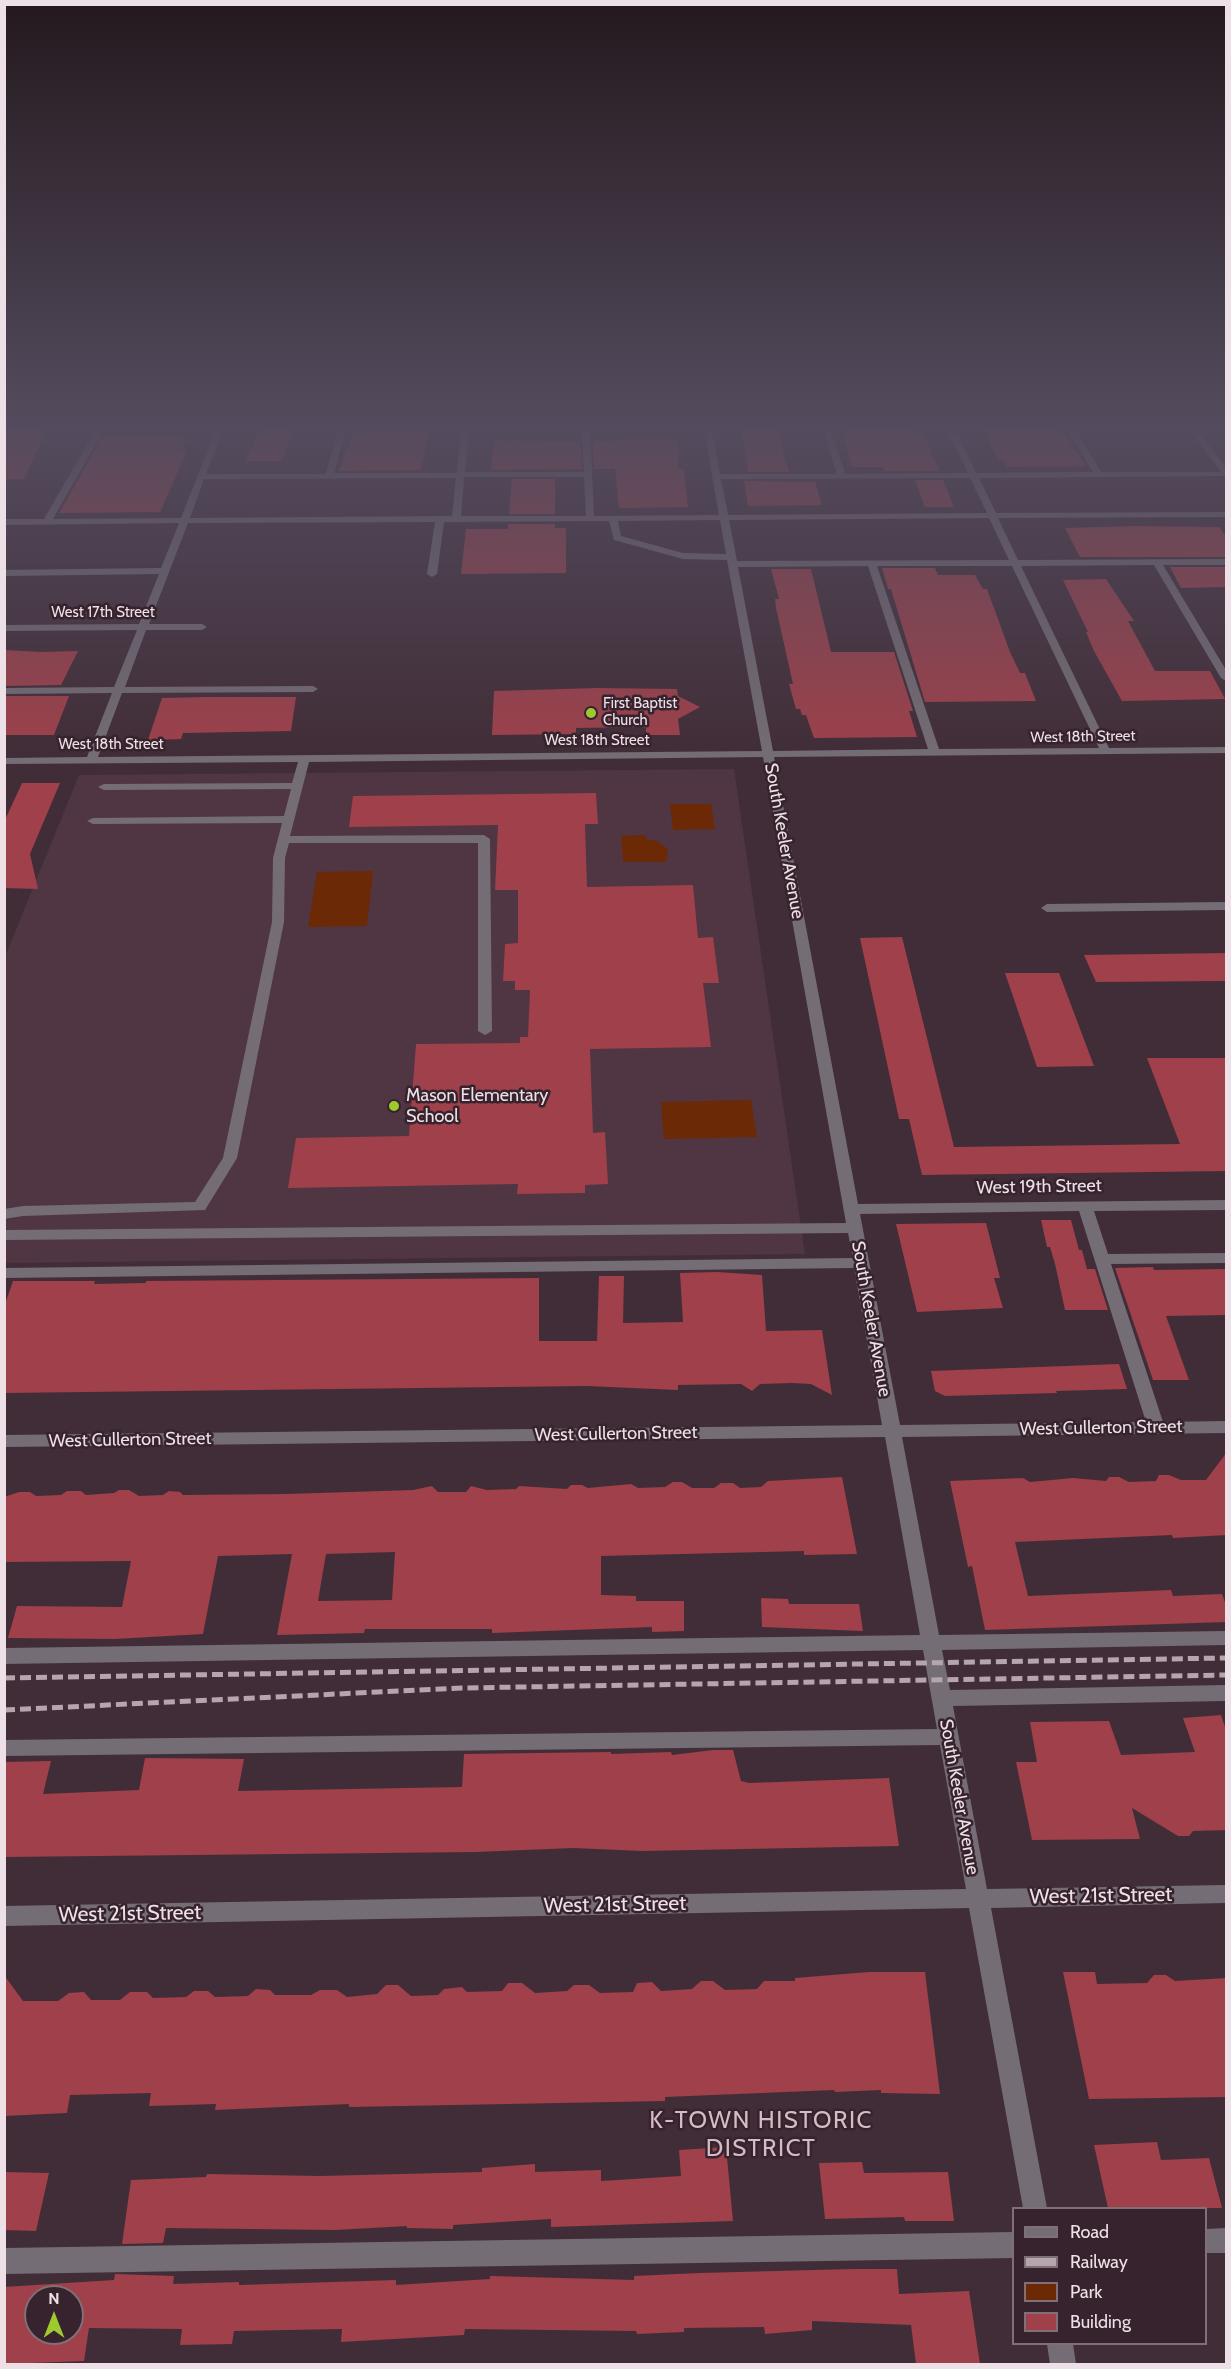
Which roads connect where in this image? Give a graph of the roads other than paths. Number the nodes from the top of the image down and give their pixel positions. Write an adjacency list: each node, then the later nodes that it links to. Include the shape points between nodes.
1 (177, 540): 11 (street)
2 (437, 540): 13 (street)
3 (623, 540): 6 (street, via 683,556)
4 (728, 540): 6 (street, South Keeler Avenue)
5 (1005, 540): 9 (street)
6 (732, 561): 10 (street); 24 (street, South Keeler Avenue)
7 (1227, 561): 8 (street)
8 (1156, 562): 9 (street); 17 (street)
9 (1016, 563): 10 (street); 22 (street)
10 (873, 564): 23 (street)
11 (164, 571): 12 (street); 14 (street)
12 (4, 573)
13 (432, 574)
14 (142, 627): 15 (street, West 17th Street); 16 (street, West 17th Street); 19 (street)
15 (202, 627)
16 (4, 628)
17 (1227, 678)
18 (314, 689): 19 (street)
19 (118, 690): 20 (street); 26 (street)
20 (4, 691)
21 (1227, 750): 22 (street, West 18th Street)
22 (1106, 752): 23 (street, West 18th Street)
23 (935, 753): 24 (street, West 18th Street)
24 (768, 754): 25 (street, West 18th Street); 38 (street, South Keeler Avenue)
25 (304, 758): 26 (street, West 18th Street); 28 (street)
26 (91, 760): 27 (street, West 18th Street)
27 (4, 761)
28 (297, 786): 29 (street); 30 (street)
29 (104, 787)
30 (288, 819): 31 (street); 32 (street)
31 (93, 821)
32 (283, 840): 35 (street, via 484,839); 39 (street, via 278,922 230,1158 200,1207)
33 (1227, 906): 34 (street)
34 (1047, 908)
35 (484, 1031)
36 (1227, 1204): 37 (street, West 19th Street)
37 (1086, 1206): 38 (street, West 19th Street); 43 (street)
38 (851, 1209): 40 (street, South Keeler Avenue)
39 (4, 1214)
40 (855, 1228): 41 (street); 44 (street, South Keeler Avenue)
41 (4, 1235)
42 (1227, 1258): 43 (street)
43 (1103, 1259): 47 (street)
44 (861, 1263): 45 (street); 48 (street, South Keeler Avenue)
45 (4, 1273)
46 (1227, 1426): 47 (street, West Cullerton Street)
47 (1156, 1427): 48 (street, West Cullerton Street)
48 (892, 1431): 49 (street, West Cullerton Street); 51 (street, South Keeler Avenue)
49 (4, 1441)
50 (1227, 1638): 51 (street)
51 (931, 1643): 52 (street); 54 (street, South Keeler Avenue)
52 (4, 1656)
53 (1227, 1693): 54 (street)
54 (941, 1698): 55 (street, South Keeler Avenue)
55 (948, 1737): 56 (street); 58 (street, South Keeler Avenue)
56 (4, 1748)
57 (1227, 1894): 58 (street, West 21st Street)
58 (978, 1898): 59 (street, West 21st Street); 60 (street, South Keeler Avenue)
59 (4, 1916)
60 (1035, 2207)
61 (1207, 2241): 62 (street)
62 (1227, 2241)
63 (1012, 2245): 64 (street)
64 (4, 2261)
65 (1060, 2345): 66 (street)
66 (1064, 2364)

